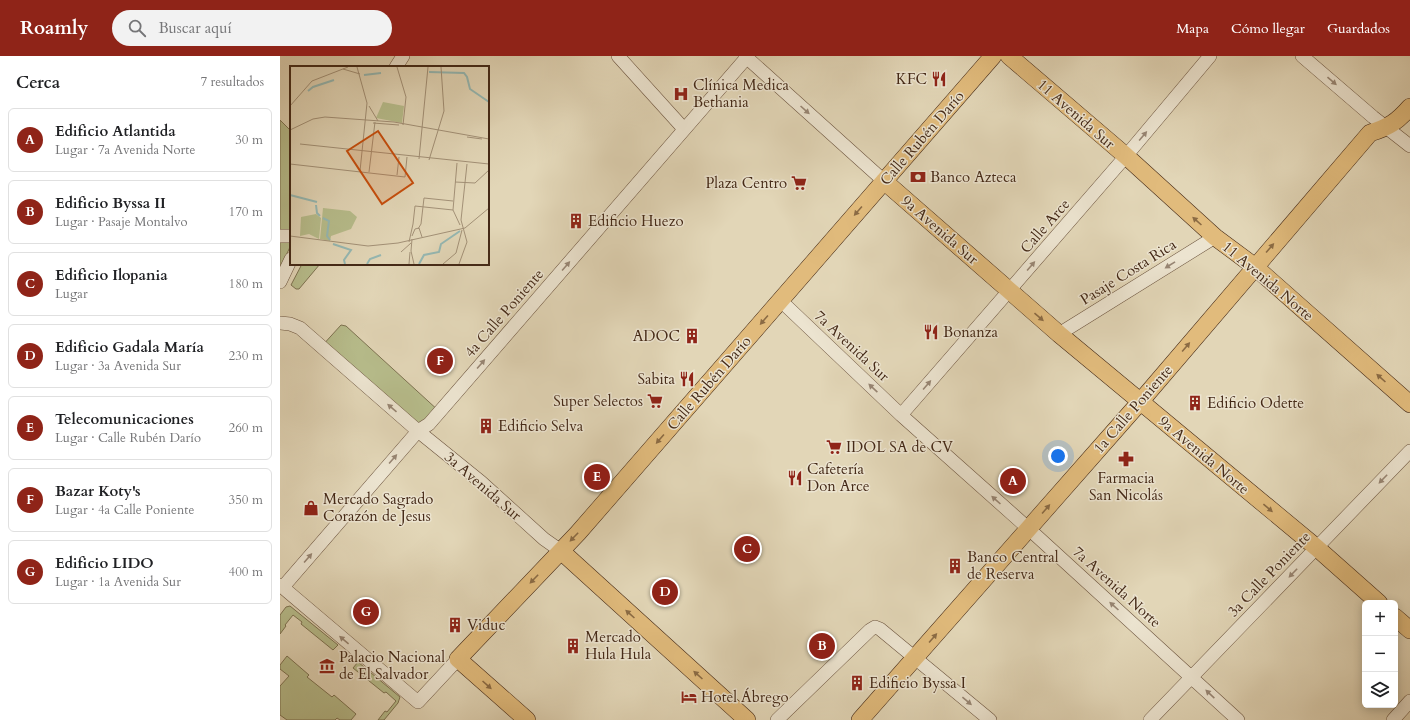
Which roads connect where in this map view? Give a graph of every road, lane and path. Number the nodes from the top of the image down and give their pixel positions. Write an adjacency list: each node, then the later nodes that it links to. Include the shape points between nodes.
1 (403, 56): 8 (street)
2 (618, 56): 11 (street)
3 (746, 56): 11 (street, 4a Calle Poniente); 14 (street, 9a Avenida Sur, one-way to 14)
4 (993, 56): 14 (main road, Calle Rubén Darío)
5 (1009, 56): 13 (main road, 11 Avenida Sur)
6 (1210, 56): 13 (street, Calle Arce, one-way to 6)
7 (1302, 56): 10 (street, one-way to 10)
8 (397, 66)
9 (1410, 107): 10 (main road, 1a Calle Poniente)
10 (1387, 128): 12 (street); 17 (main road, 1a Calle Poniente, one-way to 10, via 1370,133)
11 (684, 129): 26 (street, 4a Calle Poniente, one-way to 11, via 429,424)
12 (1410, 146)
13 (1126, 156): 15 (main road, 11 Avenida Norte, one-way to 13); 19 (street, Calle Arce, one-way to 13)
14 (884, 182): 19 (main road, 9a Avenida Sur); 20 (main road, Calle Rubén Darío, one-way to 20)
15 (1215, 237): 17 (main road, 11 Avenida Norte); 22 (street, Pasaje Costa Rica, one-way to 22)
16 (290, 261): 18 (street)
17 (1254, 266): 23 (main road, 1a Calle Poniente, one-way to 17); 24 (main road, 11 Avenida Norte, one-way to 17)
18 (280, 282)
19 (1010, 291): 22 (main road, 9a Avenida Norte, one-way to 22); 25 (street, Calle Arce, one-way to 19)
20 (780, 300): 25 (street, 7a Avenida Sur, one-way to 20); 30 (main road, Calle Rubén Darío, one-way to 30)
21 (280, 323): 26 (street, 3a Avenida Sur, one-way to 21, via 300,328)
22 (1059, 334): 23 (main road, 9a Avenida Norte)
23 (1140, 402): 28 (main road, 1a Calle Poniente, one-way to 23); 29 (main road, 9a Avenida Norte, one-way to 29)
24 (1410, 404)
25 (901, 415): 28 (street, 7a Avenida Norte, one-way to 25)
26 (418, 431): 30 (street, 3a Avenida Sur); 31 (street, 4a Calle Poniente, one-way to 26)
27 (1410, 451): 29 (street, 3a Calle Poniente, one-way to 29)
28 (1028, 529): 35 (main road, 1a Calle Poniente, one-way to 28); 37 (street, 7a Avenida Norte, one-way to 28)
29 (1317, 548): 32 (main road, 9a Avenida Norte); 37 (street, 3a Calle Poniente, one-way to 37)
30 (560, 551): 36 (main road, Calle Rubén Darío, one-way to 36); 40 (main road, 3a Avenida Sur, one-way to 30)
31 (281, 586): 36 (street, Calle Rubén Darío, one-way to 31, via 418,702)
32 (1377, 600)
33 (1398, 620): 34 (main road)
34 (1410, 630)
35 (915, 658): 41 (street, via 875,627); 42 (main road, 1a Calle Poniente); 43 (street, one-way to 43)
36 (458, 659): 39 (main road, one-way to 39)
37 (1192, 677): 44 (street, 3a Calle Poniente); 45 (street, 7a Avenida Norte, one-way to 37)
38 (1410, 701): 46 (street)
39 (527, 720)
40 (747, 720)
41 (778, 720)
42 (860, 720)
43 (990, 720)
44 (1150, 720)
45 (1238, 720)
46 (1393, 720)

